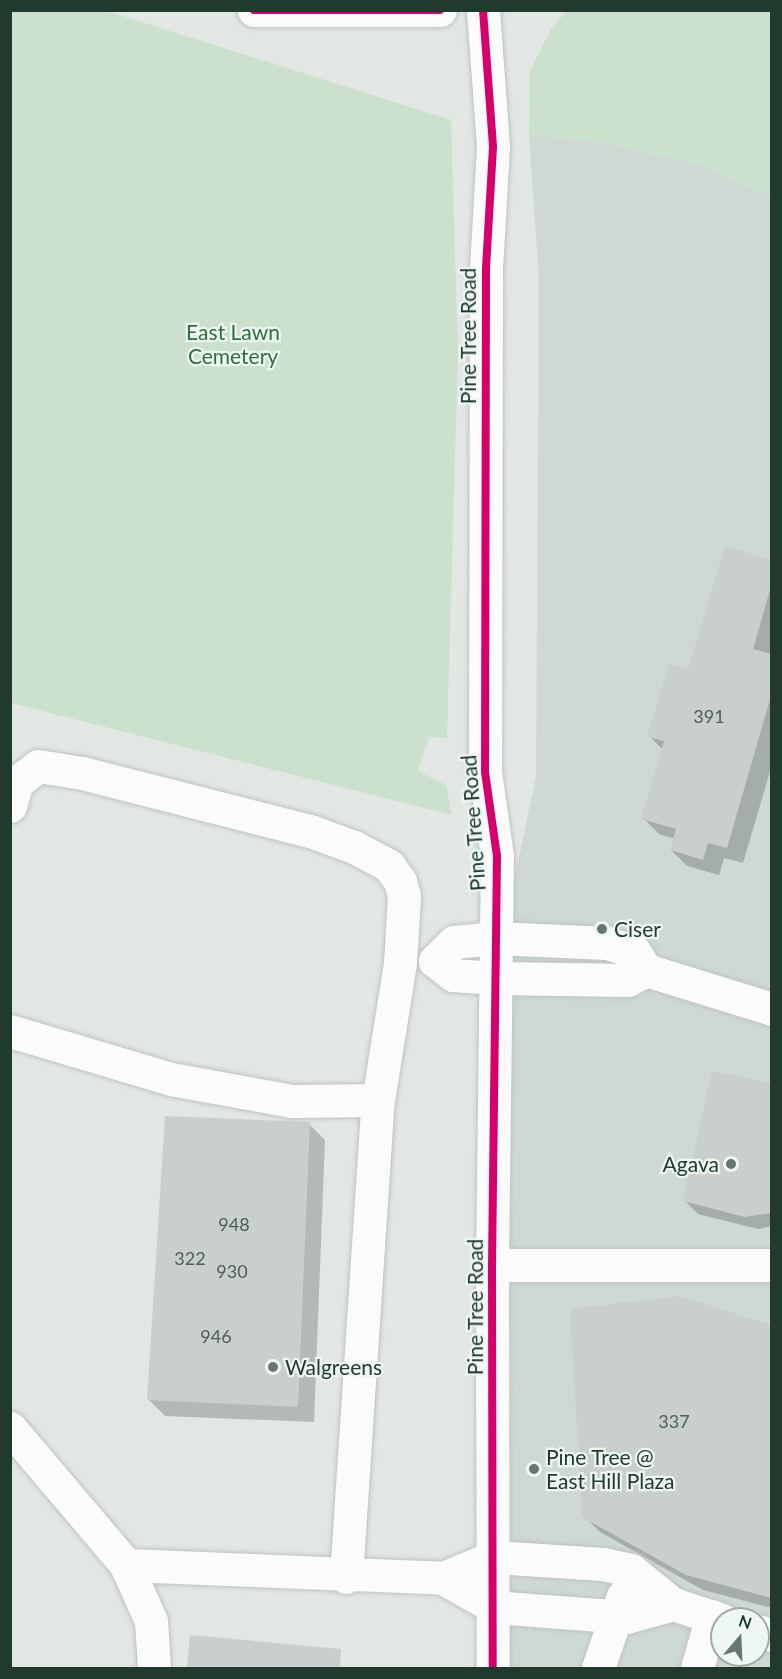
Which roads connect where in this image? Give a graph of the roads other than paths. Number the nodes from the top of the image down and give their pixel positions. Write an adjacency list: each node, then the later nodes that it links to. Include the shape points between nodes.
1 (254, 10): 2 (street)
2 (440, 10)
3 (483, 10): 5 (street, Pine Tree Road, via 493,147 486,269 485,772 497,855)
4 (10, 806): 7 (street, via 18,782 27,772 38,766 60,768 313,832 354,847 388,866 400,881 404,896)
5 (496, 938): 6 (street, via 454,942); 8 (street, via 607,943 634,951); 9 (street, Pine Tree Road)
6 (435, 961): 7 (street); 9 (street, via 453,975)
7 (400, 963): 12 (street)
8 (646, 970): 9 (street, via 628,980); 10 (street)
9 (494, 978): 13 (street, Pine Tree Road)
10 (771, 1009)
11 (10, 1031): 12 (street, via 182,1081 292,1101)
12 (378, 1100): 19 (street)
13 (492, 1265): 14 (street); 16 (street, Pine Tree Road)
14 (771, 1265)
15 (10, 1428): 17 (street)
16 (494, 1557): 18 (street, via 603,1564); 20 (street); 22 (street, Pine Tree Road)
17 (126, 1565): 19 (street); 26 (street, via 151,1621)
18 (631, 1570): 21 (street); 23 (street)
19 (345, 1577): 20 (street)
20 (443, 1578): 22 (street)
21 (673, 1604): 23 (street, via 626,1617); 24 (street)
22 (494, 1607): 23 (street); 27 (street, Pine Tree Road)
23 (616, 1615): 28 (street)
24 (710, 1616)
25 (710, 1636): 29 (street)
26 (154, 1668)
27 (493, 1668)
28 (598, 1668)
29 (697, 1668)

